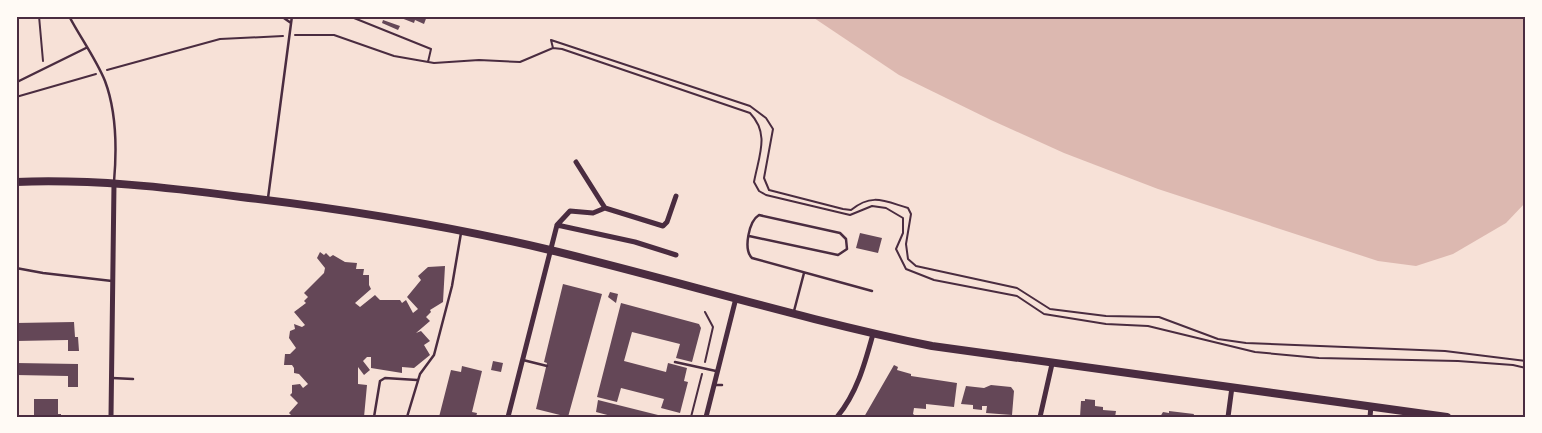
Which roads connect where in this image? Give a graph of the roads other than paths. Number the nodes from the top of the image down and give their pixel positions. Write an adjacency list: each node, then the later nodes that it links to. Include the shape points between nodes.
1 (69, 16): 5 (lane)
2 (281, 16): 4 (lane)
3 (292, 16): 4 (lane)
4 (291, 23): 11 (lane)
5 (86, 48): 6 (lane); 9 (lane, via 101,72 114,123)
6 (19, 81)
7 (576, 162): 12 (street)
8 (16, 182): 9 (main road)
9 (114, 184): 11 (main road); 20 (street)
10 (676, 196): 12 (street, via 663,226)
11 (268, 200): 14 (main road)
12 (605, 208): 13 (street, via 593,213 570,211)
13 (557, 226): 16 (street); 17 (street, via 635,242)
14 (462, 232): 16 (main road); 32 (lane, via 434,355)
15 (749, 236): 15 (lane, via 755,218 764,215 840,233 846,239 847,249 840,255 834,255); 19 (lane, via 750,257)
16 (549, 250): 22 (main road); 25 (street)
17 (676, 255)
18 (16, 268): 20 (lane)
19 (804, 273): 21 (lane); 23 (lane)
20 (112, 281): 30 (street)
21 (872, 291)
22 (736, 298): 23 (main road); 29 (street)
23 (794, 313): 24 (main road)
24 (873, 334): 27 (main road); 42 (street, via 859,378)
25 (522, 360): 28 (lane); 40 (street)
26 (675, 362): 29 (lane)
27 (1052, 364): 35 (main road); 43 (street)
28 (547, 366)
29 (718, 371): 33 (street)
30 (112, 378): 31 (lane); 37 (street)
31 (133, 379)
32 (417, 380): 38 (lane, via 382,379); 39 (lane)
33 (714, 385): 34 (lane); 41 (street)
34 (722, 385)
35 (1232, 388): 36 (main road); 44 (street)
36 (1372, 406): 45 (street); 46 (main road)
37 (111, 417)
38 (374, 417)
39 (407, 417)
40 (508, 417)
41 (706, 417)
42 (838, 417)
43 (1040, 417)
44 (1228, 417)
45 (1370, 417)
46 (1447, 417)

